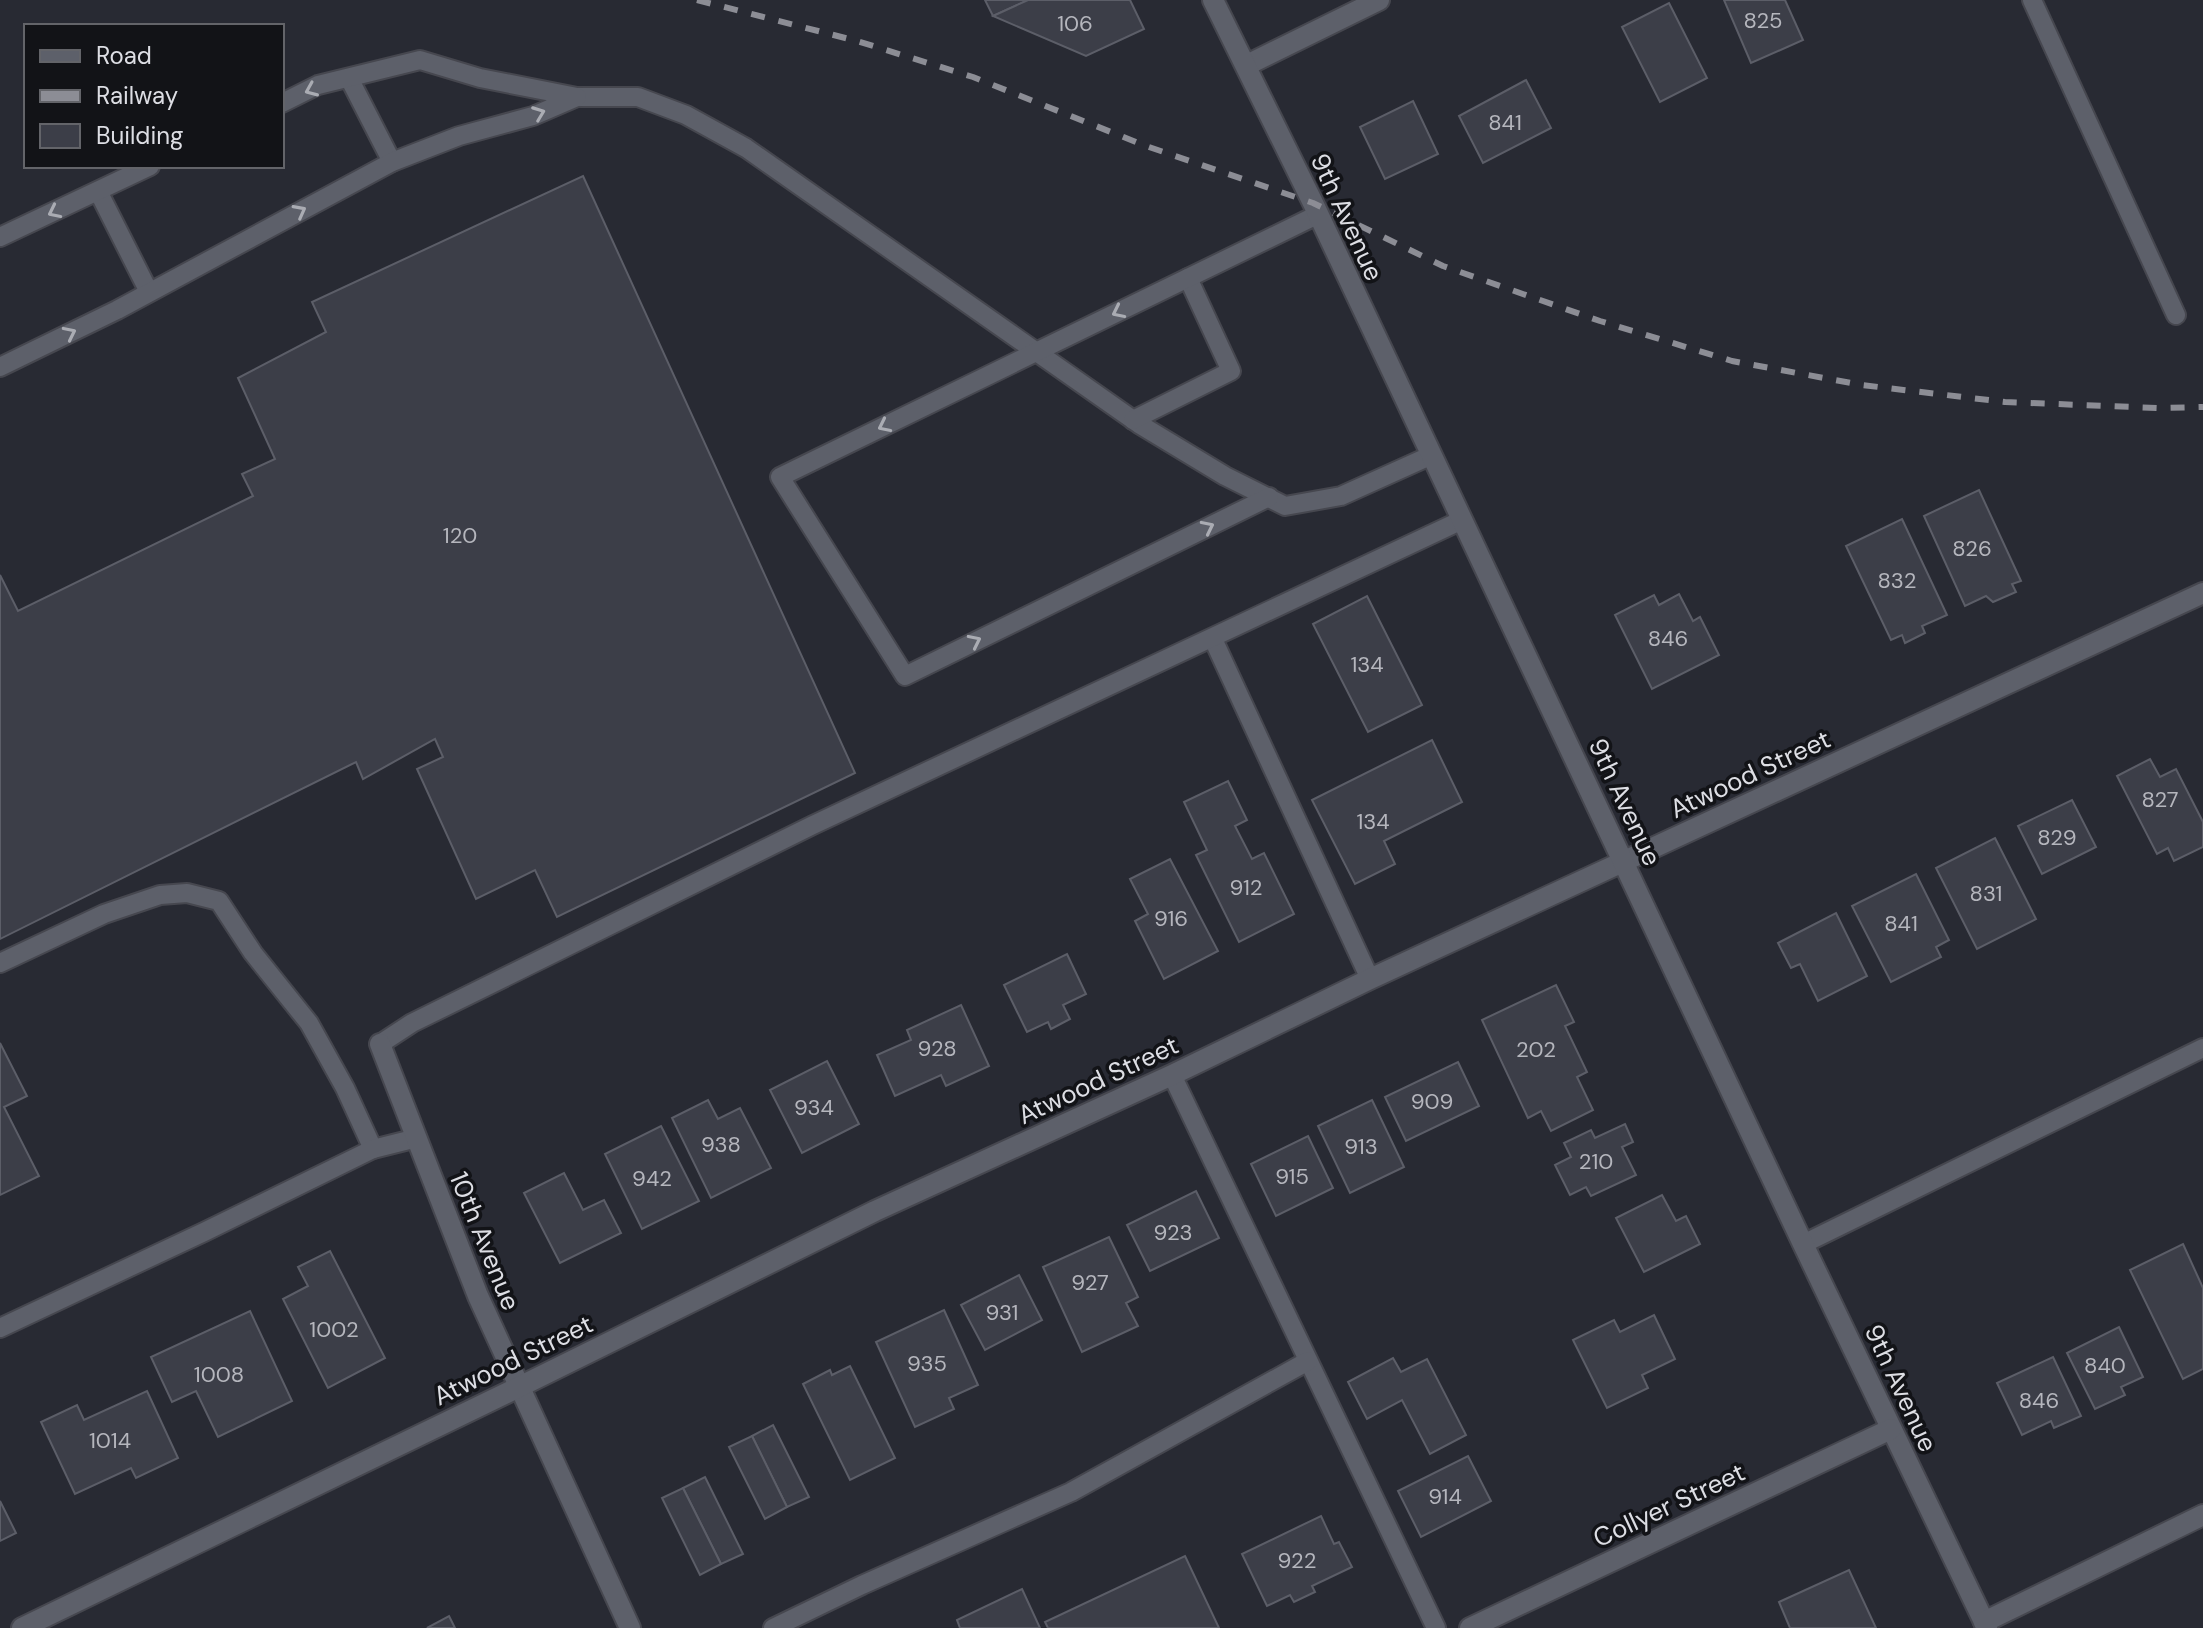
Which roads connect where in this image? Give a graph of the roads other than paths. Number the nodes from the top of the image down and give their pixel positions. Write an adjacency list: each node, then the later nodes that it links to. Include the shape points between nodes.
1 (1213, 0): 4 (street, 9th Avenue)
2 (1379, 0): 4 (street)
3 (2032, 0): 15 (lane)
4 (1247, 65): 11 (street, 9th Avenue)
5 (349, 78): 6 (lane, via 420,60); 7 (lane, one-way to 7, via 318,85); 8 (lane)
6 (577, 97): 8 (lane, one-way to 6); 16 (lane, via 638,97 686,115 746,148)
7 (284, 102)
8 (392, 162): 14 (lane, one-way to 8)
9 (146, 168): 10 (lane)
10 (98, 191): 12 (lane, one-way to 12); 14 (lane)
11 (1317, 215): 13 (lane); 19 (street, 9th Avenue)
12 (0, 237)
13 (1188, 278): 16 (lane, one-way to 16); 18 (lane, via 1231,371)
14 (149, 292): 17 (lane, one-way to 14)
15 (2176, 315)
16 (1036, 353): 18 (lane); 20 (lane, one-way to 20, via 780,477 905,676)
17 (0, 367)
18 (1133, 420): 20 (lane)
19 (1432, 455): 20 (lane, via 1341,496 1285,506); 21 (street, 9th Avenue)
20 (1269, 497)
21 (1462, 520): 23 (lane); 24 (street, 9th Avenue)
22 (2203, 593): 24 (street, Atwood Street)
23 (1213, 639): 26 (lane); 27 (lane, via 784,839 412,1023)
24 (1624, 861): 26 (street, Atwood Street); 32 (street, 9th Avenue)
25 (0, 963): 31 (lane, via 104,914 160,895 187,893 219,901 309,1023)
26 (1370, 979): 29 (street, Atwood Street)
27 (380, 1044): 30 (street, 10th Avenue)
28 (2203, 1048): 32 (lane)
29 (1172, 1075): 34 (lane); 35 (street, Atwood Street, via 875,1211)
30 (417, 1138): 31 (lane); 35 (street, 10th Avenue)
31 (373, 1149): 33 (lane)
32 (1803, 1244): 36 (street, 9th Avenue)
33 (0, 1328)
34 (1308, 1361): 41 (lane, via 1071,1492); 42 (lane)
35 (519, 1387): 39 (street, Atwood Street); 40 (street, 10th Avenue)
36 (1891, 1429): 38 (street, 9th Avenue); 43 (street, Collyer Street)
37 (2203, 1515): 38 (street)
38 (1985, 1625)
39 (22, 1628)
40 (630, 1628)
41 (773, 1628)
42 (1436, 1628)
43 (1470, 1628)

